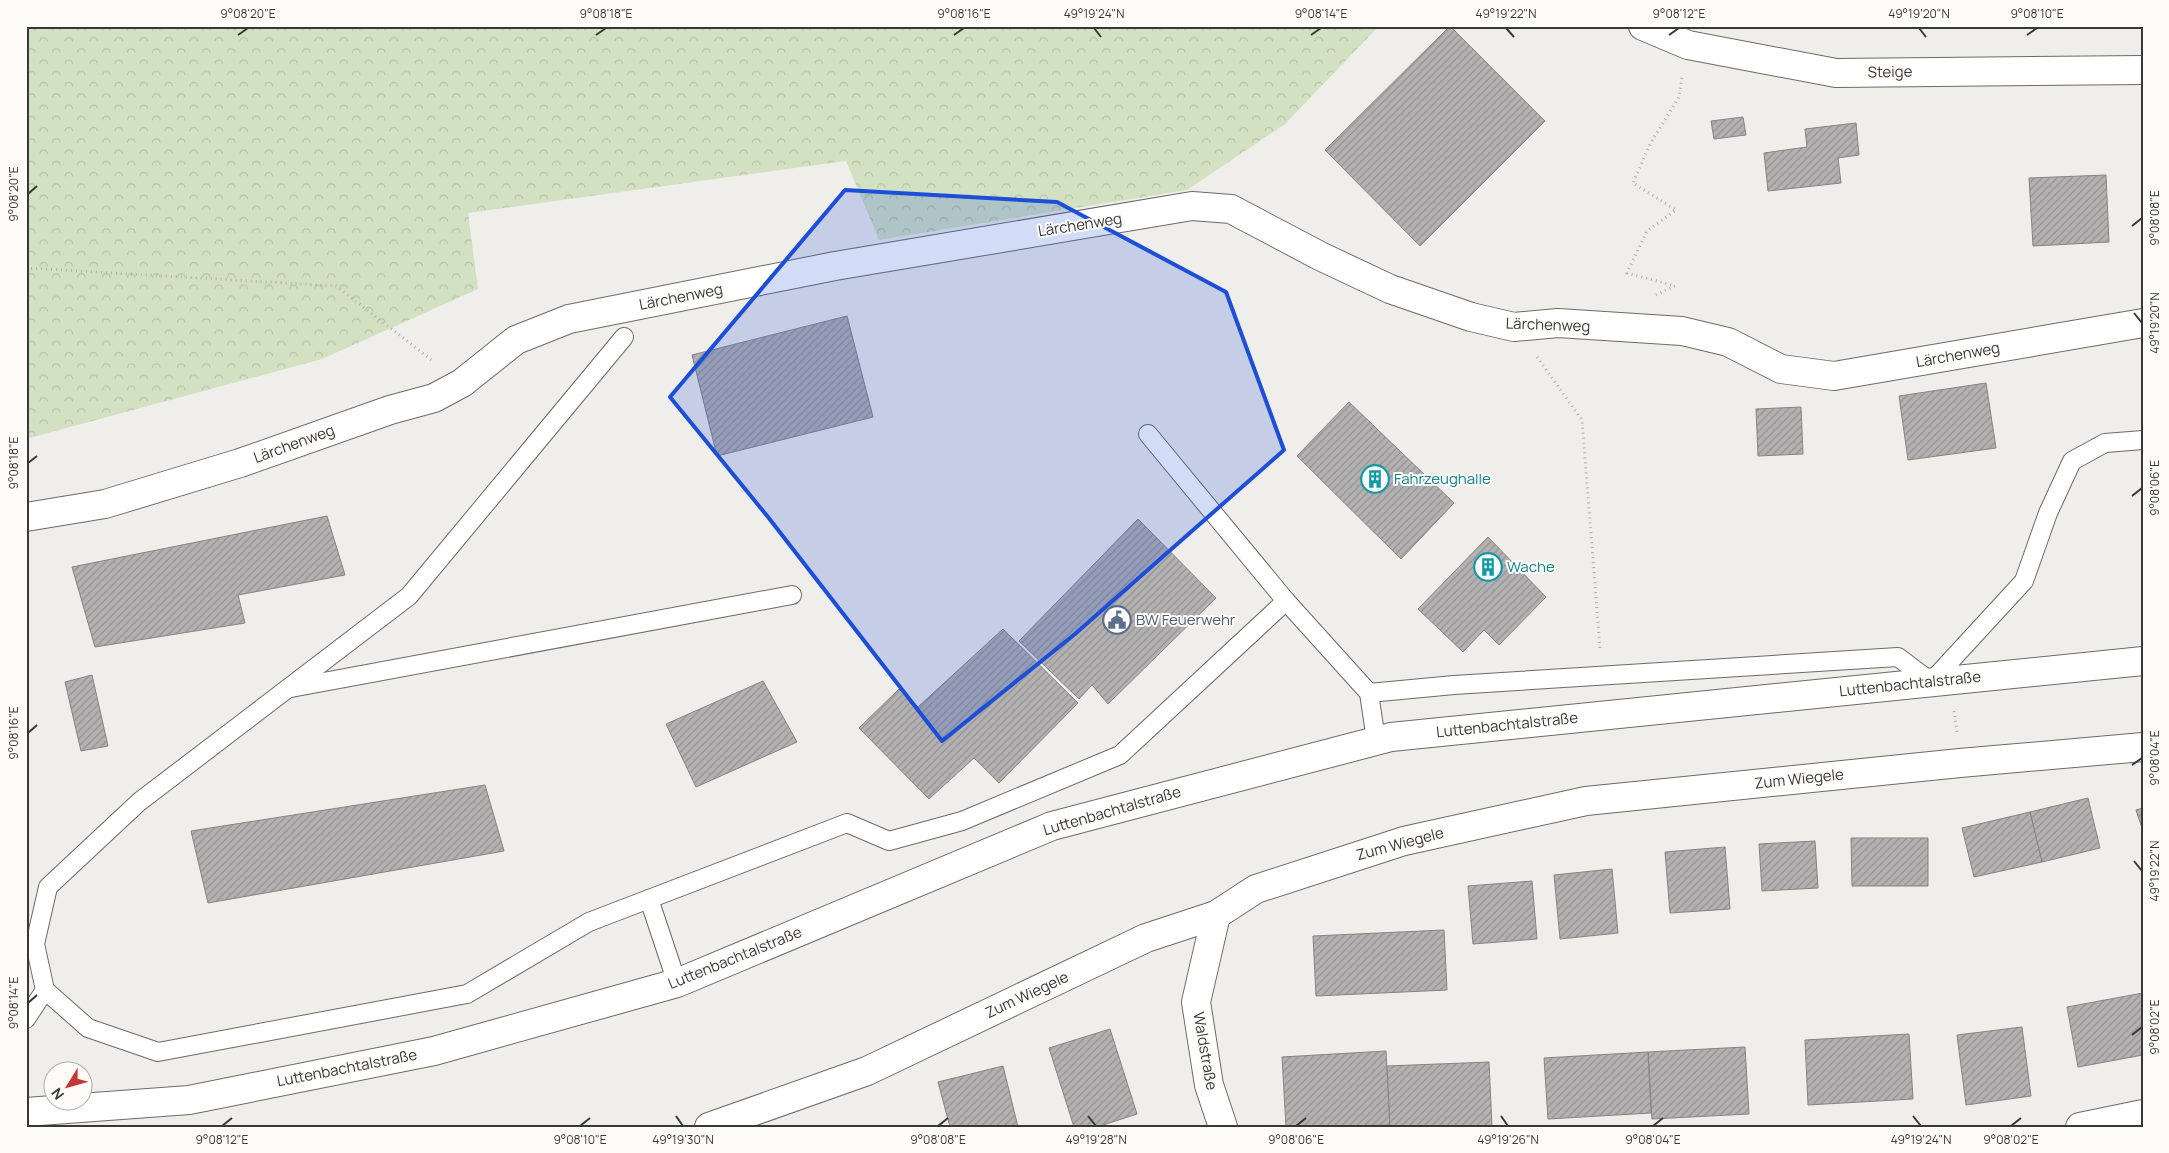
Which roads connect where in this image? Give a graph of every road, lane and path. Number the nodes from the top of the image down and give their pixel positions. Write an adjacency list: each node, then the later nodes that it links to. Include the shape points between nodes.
1 (1643, 26): 2 (street, Steige)
2 (1688, 44): 3 (street, Steige, via 1836,73); 5 (path, via 1679,97 1650,144 1633,183 1676,210 1647,231 1628,273 1675,286)
3 (2143, 70)
4 (26, 268): 9 (path, via 336,286)
5 (1653, 297)
6 (2143, 323): 7 (street, Lärchenweg, via 1834,376 1780,369 1728,342 1682,331 1558,324)
7 (1514, 327): 9 (street, Lärchenweg, via 1471,317 1390,288 1231,209 1192,206 835,266 569,319 516,340); 16 (path, via 1582,420)
8 (624, 337): 18 (lane, via 409,596)
9 (462, 383): 12 (street, Lärchenweg, via 434,398 390,410 240,463 105,504)
10 (1148, 434): 14 (lane)
11 (2143, 440): 17 (lane, via 2104,443 2072,461 2048,513 2024,581)
12 (26, 517)
13 (792, 595): 18 (lane)
14 (1286, 602): 19 (lane); 23 (lane, via 1120,755 962,821 889,841 847,823)
15 (2143, 660): 17 (street, Luttenbachtalstraße)
16 (1602, 676): 17 (lane, via 1898,657); 19 (lane)
17 (1941, 681): 20 (street, Luttenbachtalstraße); 22 (path)
18 (288, 688): 26 (lane, via 139,802 48,887 35,944)
19 (1369, 693): 20 (lane)
20 (1376, 740): 25 (street, Luttenbachtalstraße, via 1052,826)
21 (2143, 747): 22 (street, Zum Wiegele)
22 (1960, 763): 24 (street, Zum Wiegele, via 1586,802 1404,841 1256,889)
23 (649, 899): 25 (lane); 26 (lane, via 589,922 467,994 158,1052 88,1028)
24 (1216, 915): 30 (street, Zum Wiegele, via 1146,938 867,1071); 31 (street, Waldstraße, via 1196,1002 1209,1085)
25 (677, 983): 28 (street, Luttenbachtalstraße, via 434,1051 189,1100)
26 (45, 990): 27 (lane)
27 (26, 1019)
28 (26, 1112)
29 (2143, 1114): 32 (street)
30 (709, 1127)
31 (1223, 1127)
32 (2080, 1127)

